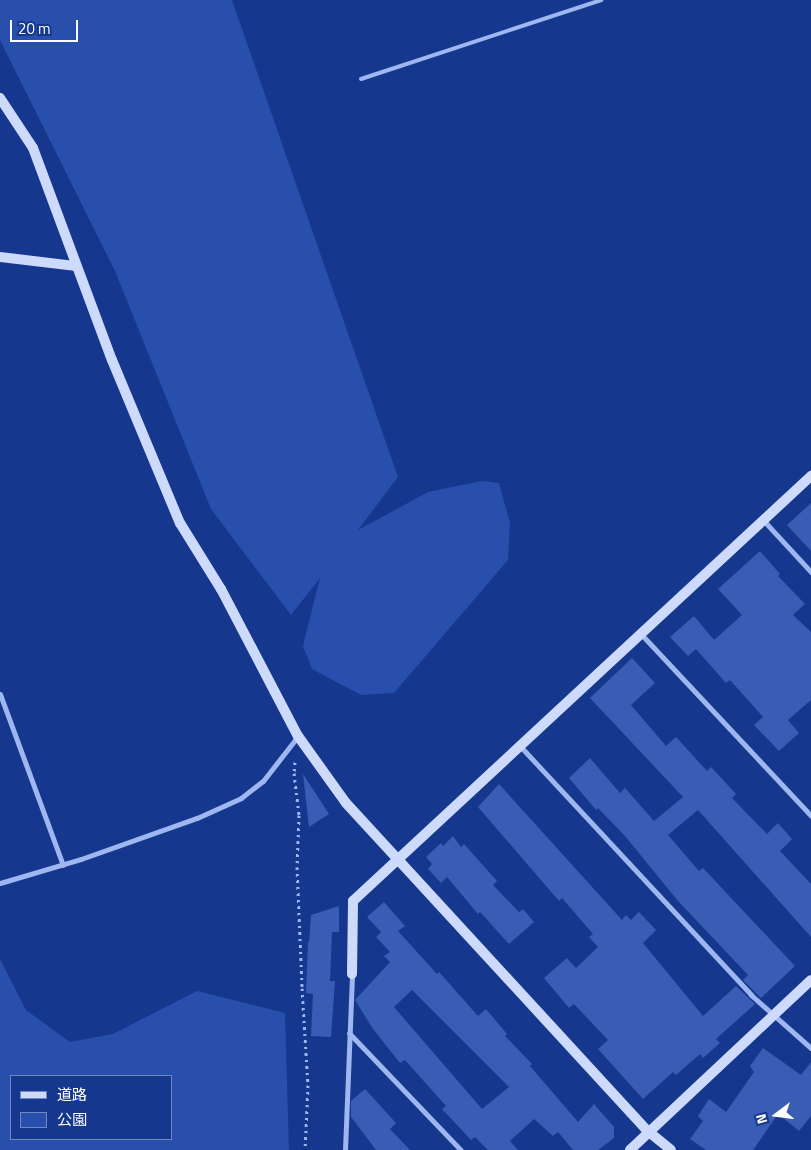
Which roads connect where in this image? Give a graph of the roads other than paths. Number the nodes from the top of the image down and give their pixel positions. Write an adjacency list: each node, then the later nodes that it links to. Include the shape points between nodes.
1 (601, 0): 2 (lane)
2 (361, 79)
3 (0, 98): 5 (street, via 33,148)
4 (0, 257): 5 (street)
5 (76, 266): 11 (street, via 180,523 221,589)
6 (811, 476): 7 (street)
7 (763, 520): 8 (street); 9 (street)
8 (811, 572)
9 (640, 633): 12 (street); 13 (street)
10 (0, 694): 15 (street)
11 (298, 736): 14 (street, via 346,803); 15 (street, via 263,781 241,798 197,818)
12 (520, 746): 14 (street); 19 (street)
13 (811, 816)
14 (397, 858): 17 (street, via 353,901); 22 (street)
15 (63, 864): 16 (street)
16 (0, 883)
17 (352, 974): 20 (street)
18 (811, 980): 19 (street)
19 (773, 1016): 21 (street); 22 (street)
20 (349, 1032): 23 (street); 24 (street)
21 (811, 1048)
22 (649, 1132): 25 (street); 26 (street)
23 (345, 1150)
24 (461, 1150)
25 (630, 1150)
26 (671, 1150)

